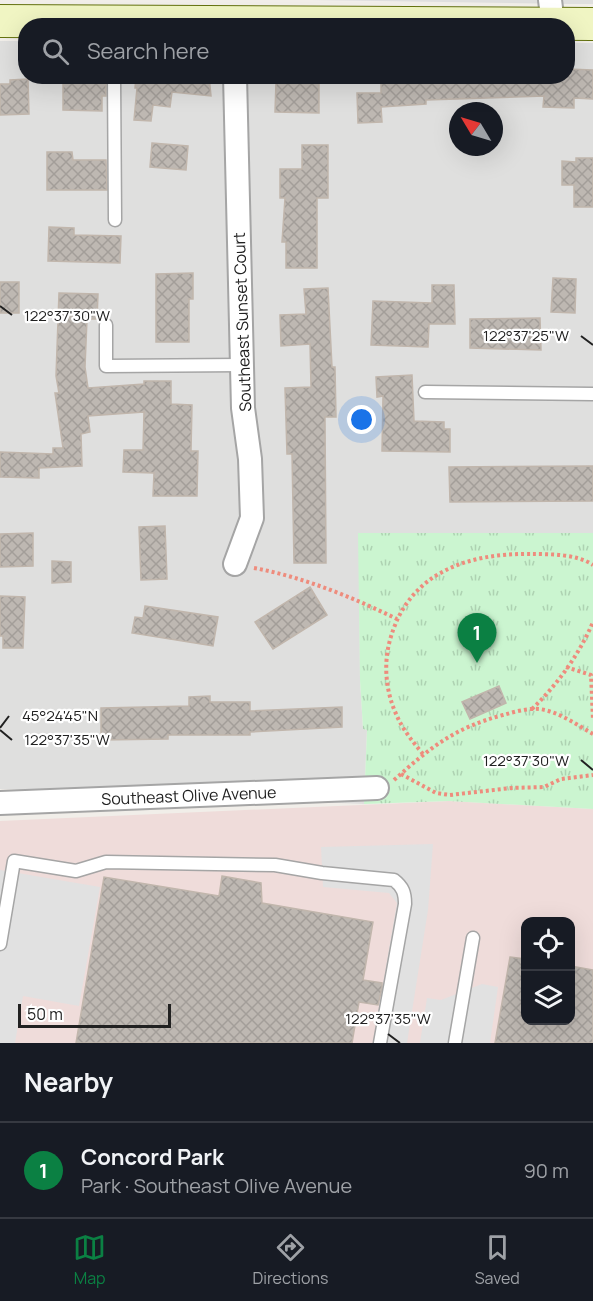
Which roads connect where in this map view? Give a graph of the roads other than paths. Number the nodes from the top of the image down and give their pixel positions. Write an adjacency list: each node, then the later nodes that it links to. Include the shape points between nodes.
1 (551, 12): 2 (main road); 3 (main road)
2 (392, 18)
3 (572, 18)
4 (575, 19): 7 (main road)
5 (0, 21): 6 (main road)
6 (18, 21)
7 (593, 24)
8 (114, 84): 10 (lane)
9 (235, 84): 12 (street, Southeast Sunset Court)
10 (115, 220)
11 (106, 325): 12 (lane, via 106,366)
12 (242, 365): 15 (street, Southeast Sunset Court, via 252,518)
13 (425, 392): 14 (lane)
14 (593, 394)
15 (235, 564)
16 (378, 788): 17 (street, Southeast Olive Avenue)
17 (0, 803)
18 (473, 938): 21 (lane)
19 (0, 944): 20 (lane, via 14,861 76,871 106,862 275,865 394,880 401,885 405,904)
20 (380, 1043)
21 (455, 1043)

